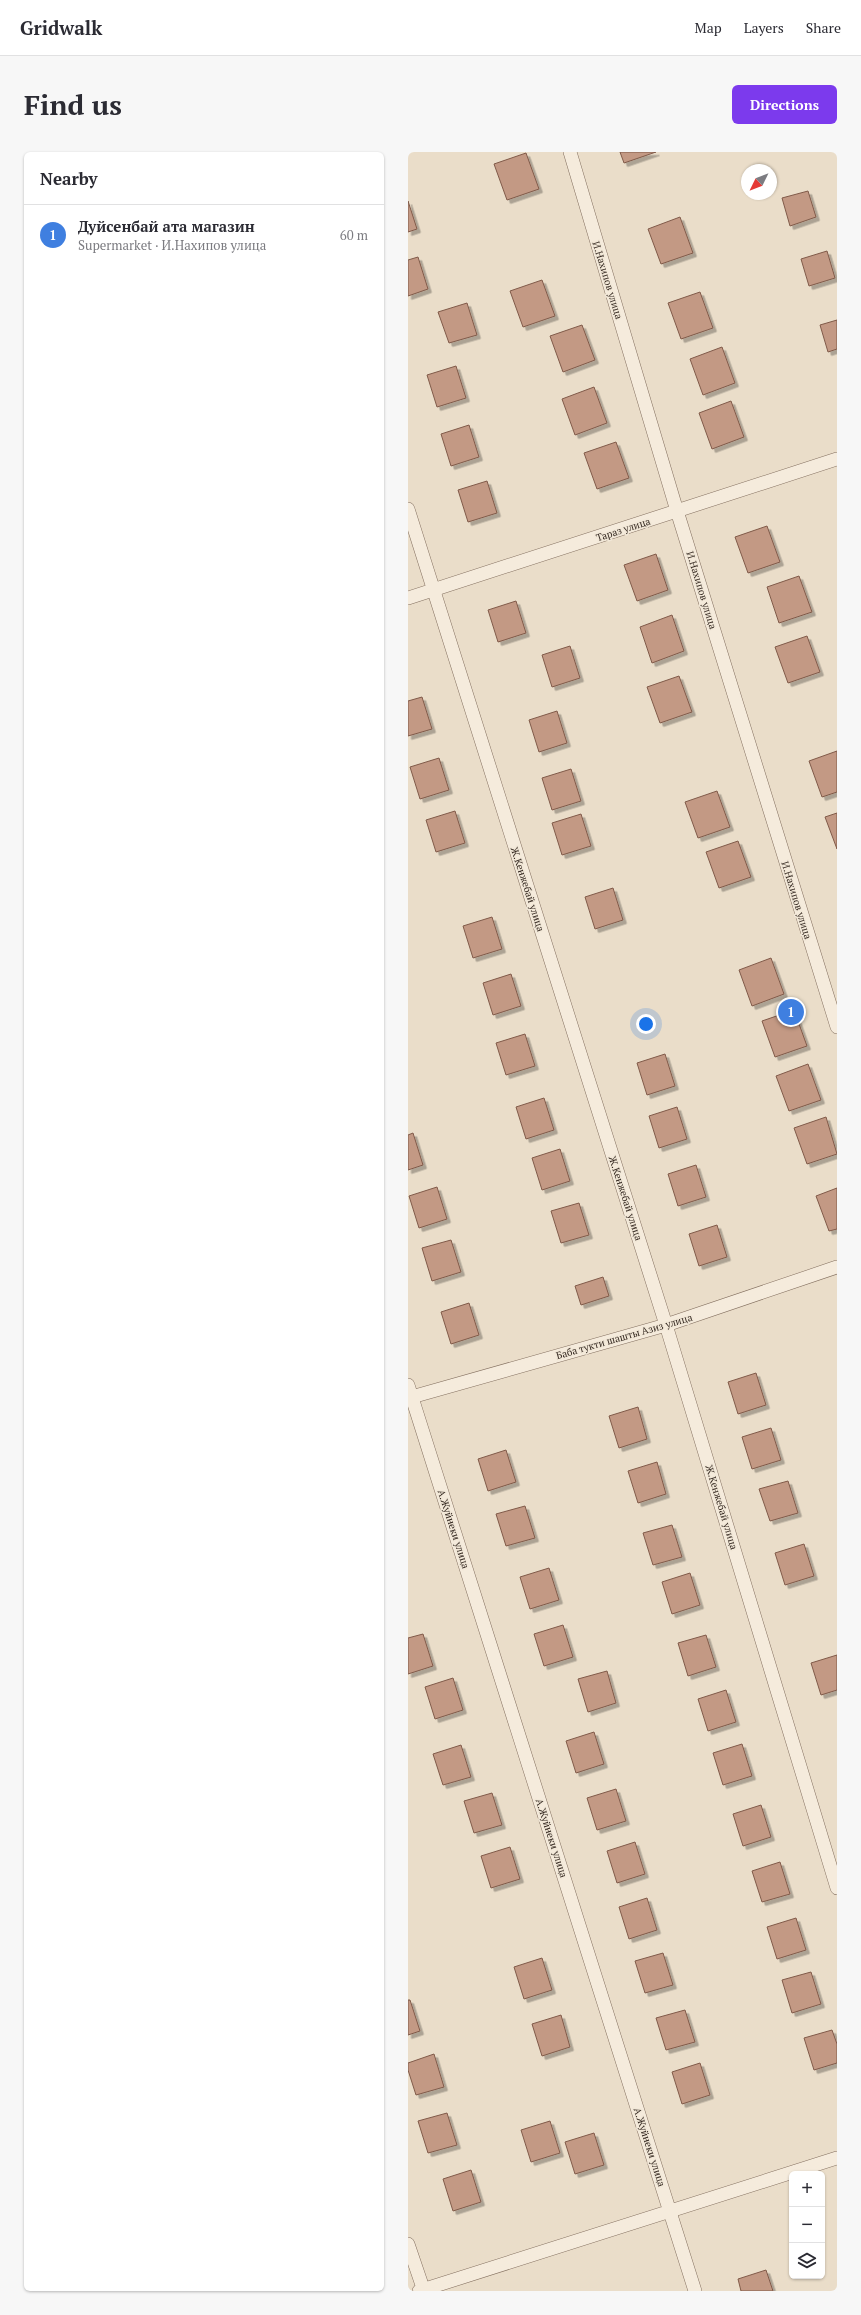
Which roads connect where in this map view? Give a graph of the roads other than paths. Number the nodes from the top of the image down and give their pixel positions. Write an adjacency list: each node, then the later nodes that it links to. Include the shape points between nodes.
1 (570, 152): 4 (street, И.Нахипов улица)
2 (837, 459): 4 (street, Тараз улица)
3 (408, 509): 5 (street, Ж.Кенжебай улица)
4 (677, 511): 5 (street, Тараз улица); 7 (street, И.Нахипов улица)
5 (433, 590): 6 (street, Тараз улица); 9 (street, Ж.Кенжебай улица)
6 (408, 598)
7 (837, 1027)
8 (837, 1267): 9 (street, Баба тукти шашты Азиз улица)
9 (666, 1325): 10 (street, Баба тукти шашты Азиз улица); 11 (street, Ж.Кенжебай улица)
10 (409, 1393): 13 (street, А.Жуйнеки улица)
11 (837, 1888)
12 (837, 2158): 13 (street)
13 (670, 2211): 15 (street); 16 (street, А.Жуйнеки улица)
14 (408, 2244): 15 (street)
15 (422, 2291)
16 (695, 2291)

